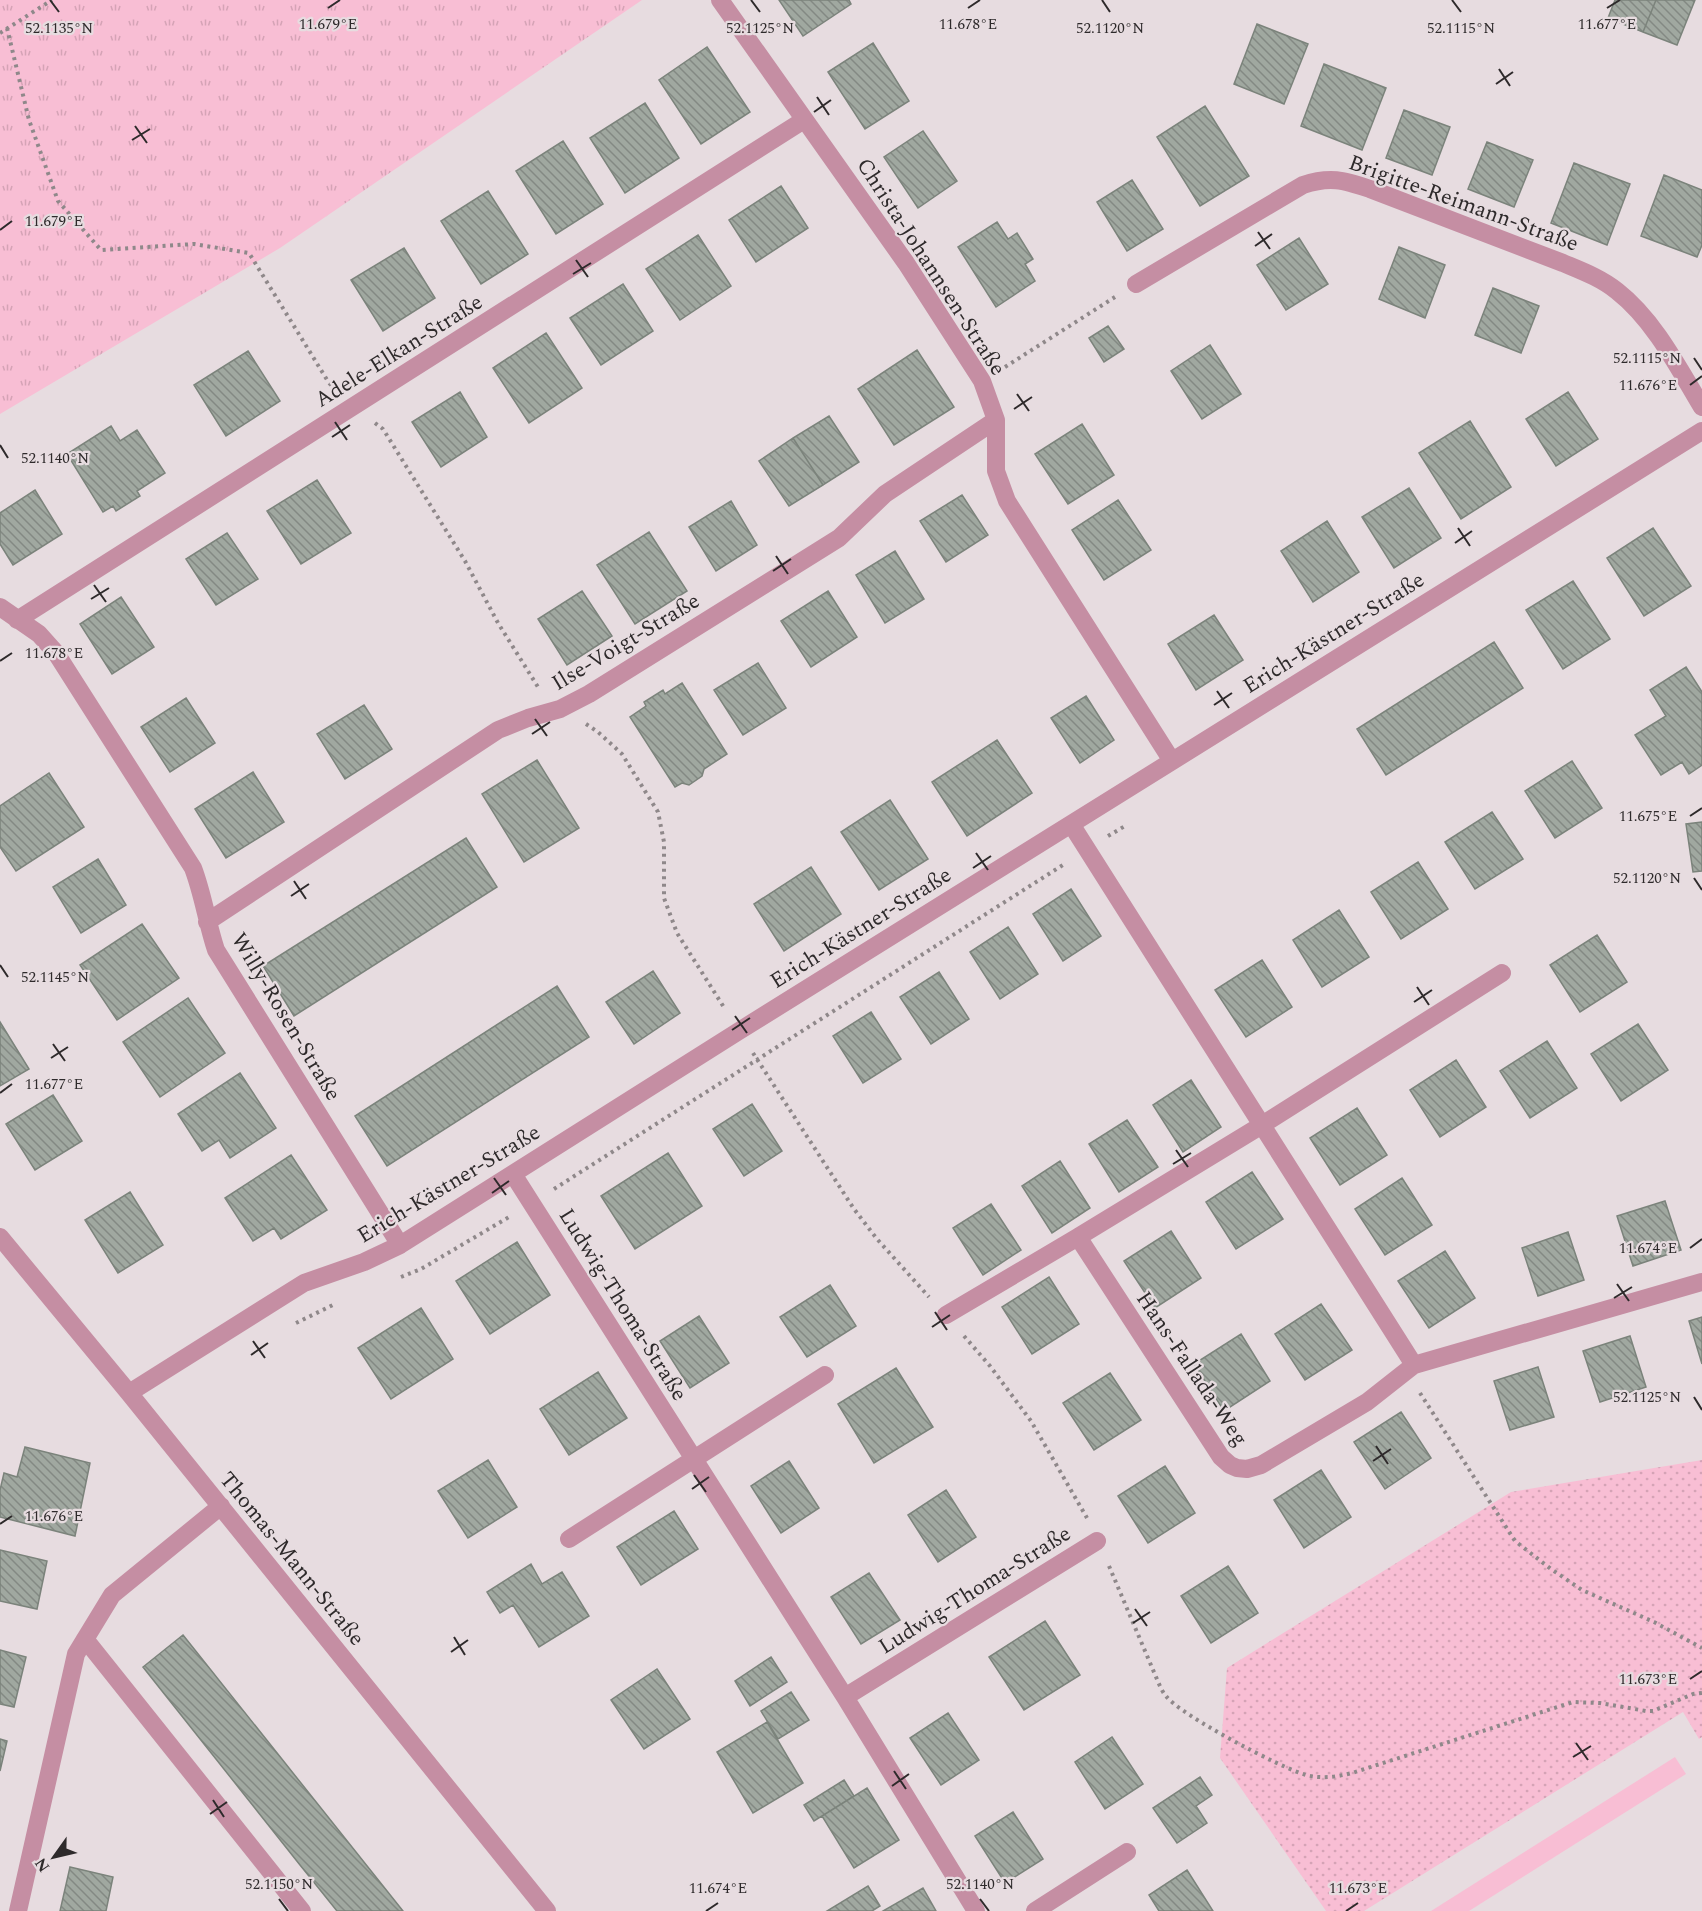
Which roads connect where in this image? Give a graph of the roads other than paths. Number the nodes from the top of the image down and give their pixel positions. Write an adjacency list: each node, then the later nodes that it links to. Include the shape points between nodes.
1 (720, 0): 2 (street, Christa-Johannsen-Straße)
2 (804, 120): 5 (street, Christa-Johannsen-Straße, via 906,263 982,381); 8 (street, Adele-Elkan-Straße)
3 (1136, 284): 4 (street, Brigitte-Reimann-Straße, via 1303,185 1344,180 1563,263 1616,290 1657,335)
4 (1702, 407)
5 (996, 420): 9 (street, Christa-Johannsen-Straße, via 996,471 1007,501); 11 (street, Ilse-Voigt-Straße, via 885,494 839,537 589,694 560,709 498,730)
6 (1702, 431): 9 (street, Erich-Kästner-Straße)
7 (0, 607): 8 (street, Willy-Rosen-Straße)
8 (17, 620): 11 (street, Willy-Rosen-Straße, via 39,634 56,653 193,868)
9 (1172, 761): 10 (street, Erich-Kästner-Straße)
10 (1071, 824): 13 (street); 14 (street, Erich-Kästner-Straße)
11 (207, 922): 17 (street, Willy-Rosen-Straße, via 216,950)
12 (1502, 973): 13 (street)
13 (1262, 1125): 16 (street); 20 (street)
14 (513, 1174): 17 (street, Erich-Kästner-Straße); 23 (street, Ludwig-Thoma-Straße)
15 (0, 1237): 22 (street, Thomas-Mann-Straße)
16 (1078, 1237): 19 (street); 20 (street, Hans-Fallada-Weg, via 1230,1465 1247,1469 1266,1462 1367,1402)
17 (400, 1245): 22 (street, Erich-Kästner-Straße, via 304,1283)
18 (1702, 1282): 20 (street, Hans-Fallada-Weg)
19 (946, 1315)
20 (1414, 1365)
21 (825, 1375): 23 (street)
22 (129, 1393): 24 (street, Thomas-Mann-Straße)
23 (694, 1460): 25 (street); 28 (street, Ludwig-Thoma-Straße)
24 (221, 1506): 27 (street, via 112,1595); 32 (street, Thomas-Mann-Straße)
25 (569, 1539)
26 (1097, 1541): 28 (street, Ludwig-Thoma-Straße)
27 (85, 1639): 30 (street, via 76,1653); 31 (street)
28 (845, 1698): 33 (street, Ludwig-Thoma-Straße)
29 (1127, 1852): 34 (street)
30 (18, 1911)
31 (302, 1911)
32 (547, 1911)
33 (976, 1911)
34 (1035, 1911)

